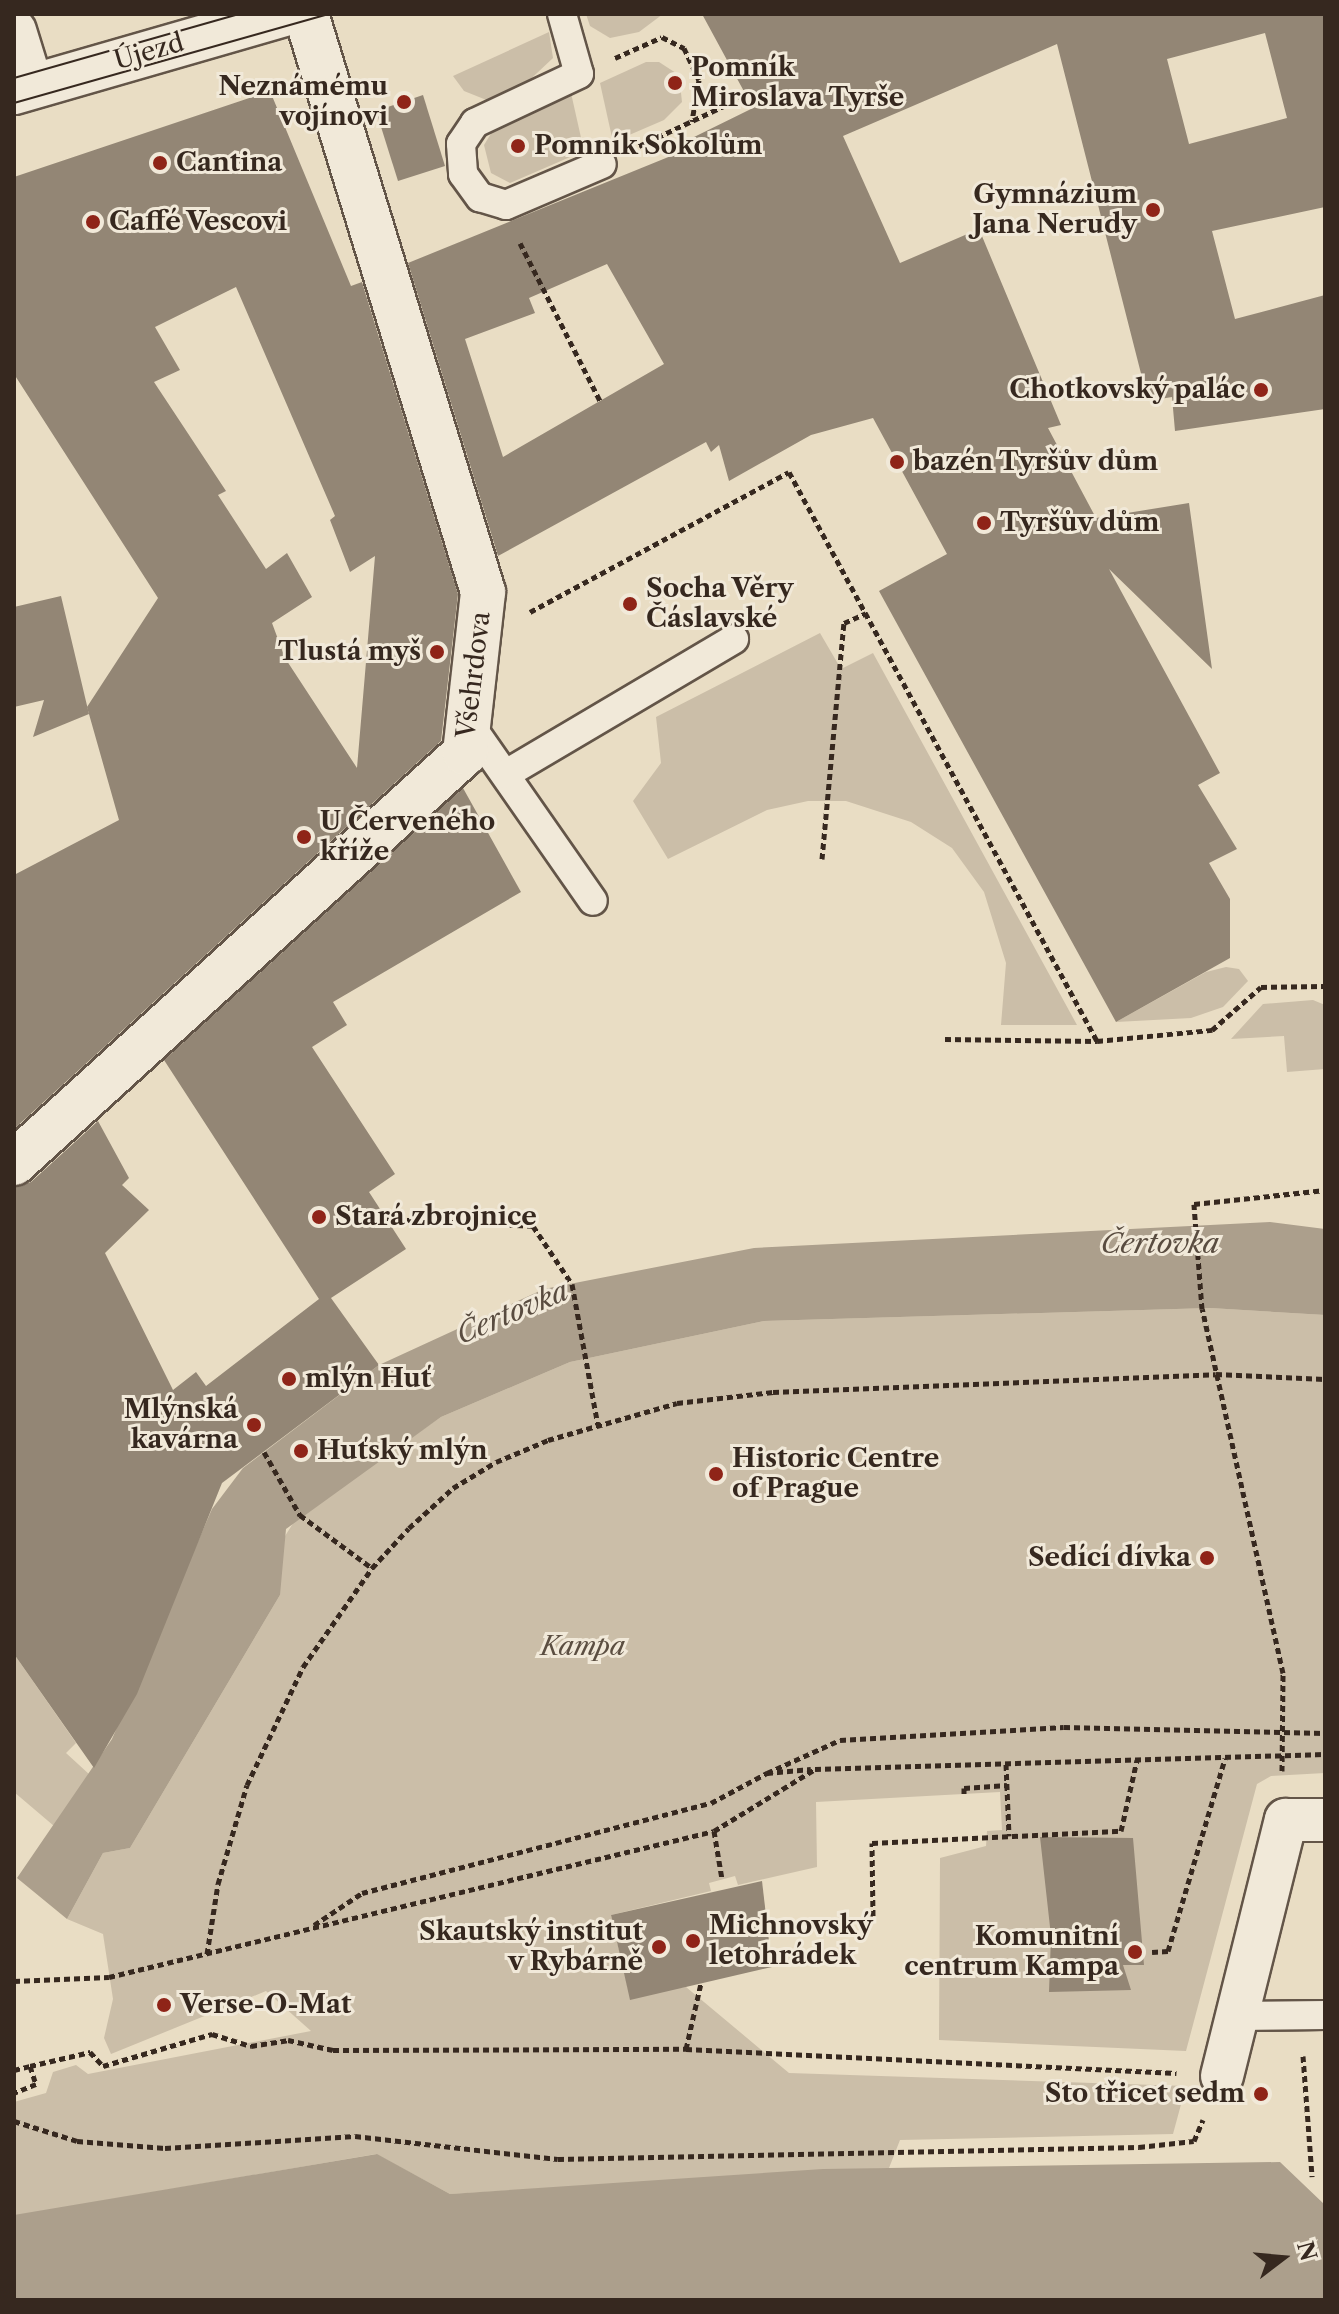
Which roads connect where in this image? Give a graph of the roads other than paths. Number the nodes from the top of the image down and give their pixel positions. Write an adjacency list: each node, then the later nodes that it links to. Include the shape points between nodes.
1 (285, 14): 5 (street, Újezd)
2 (306, 14): 8 (street, Všehrdova, via 483,592)
3 (562, 14): 6 (lane, via 579,74 475,123 461,144 470,187 506,205)
4 (14, 31): 5 (street)
5 (22, 89)
6 (602, 164)
7 (734, 639): 9 (lane)
8 (468, 722): 9 (lane); 11 (street, Všehrdova, via 465,753)
9 (506, 774): 10 (lane)
10 (593, 901)
11 (14, 1163)
12 (1325, 1820): 14 (street, via 1286,1820)
13 (1312, 2015): 14 (lane)
14 (1237, 2016): 15 (street)
15 (1222, 2076)

